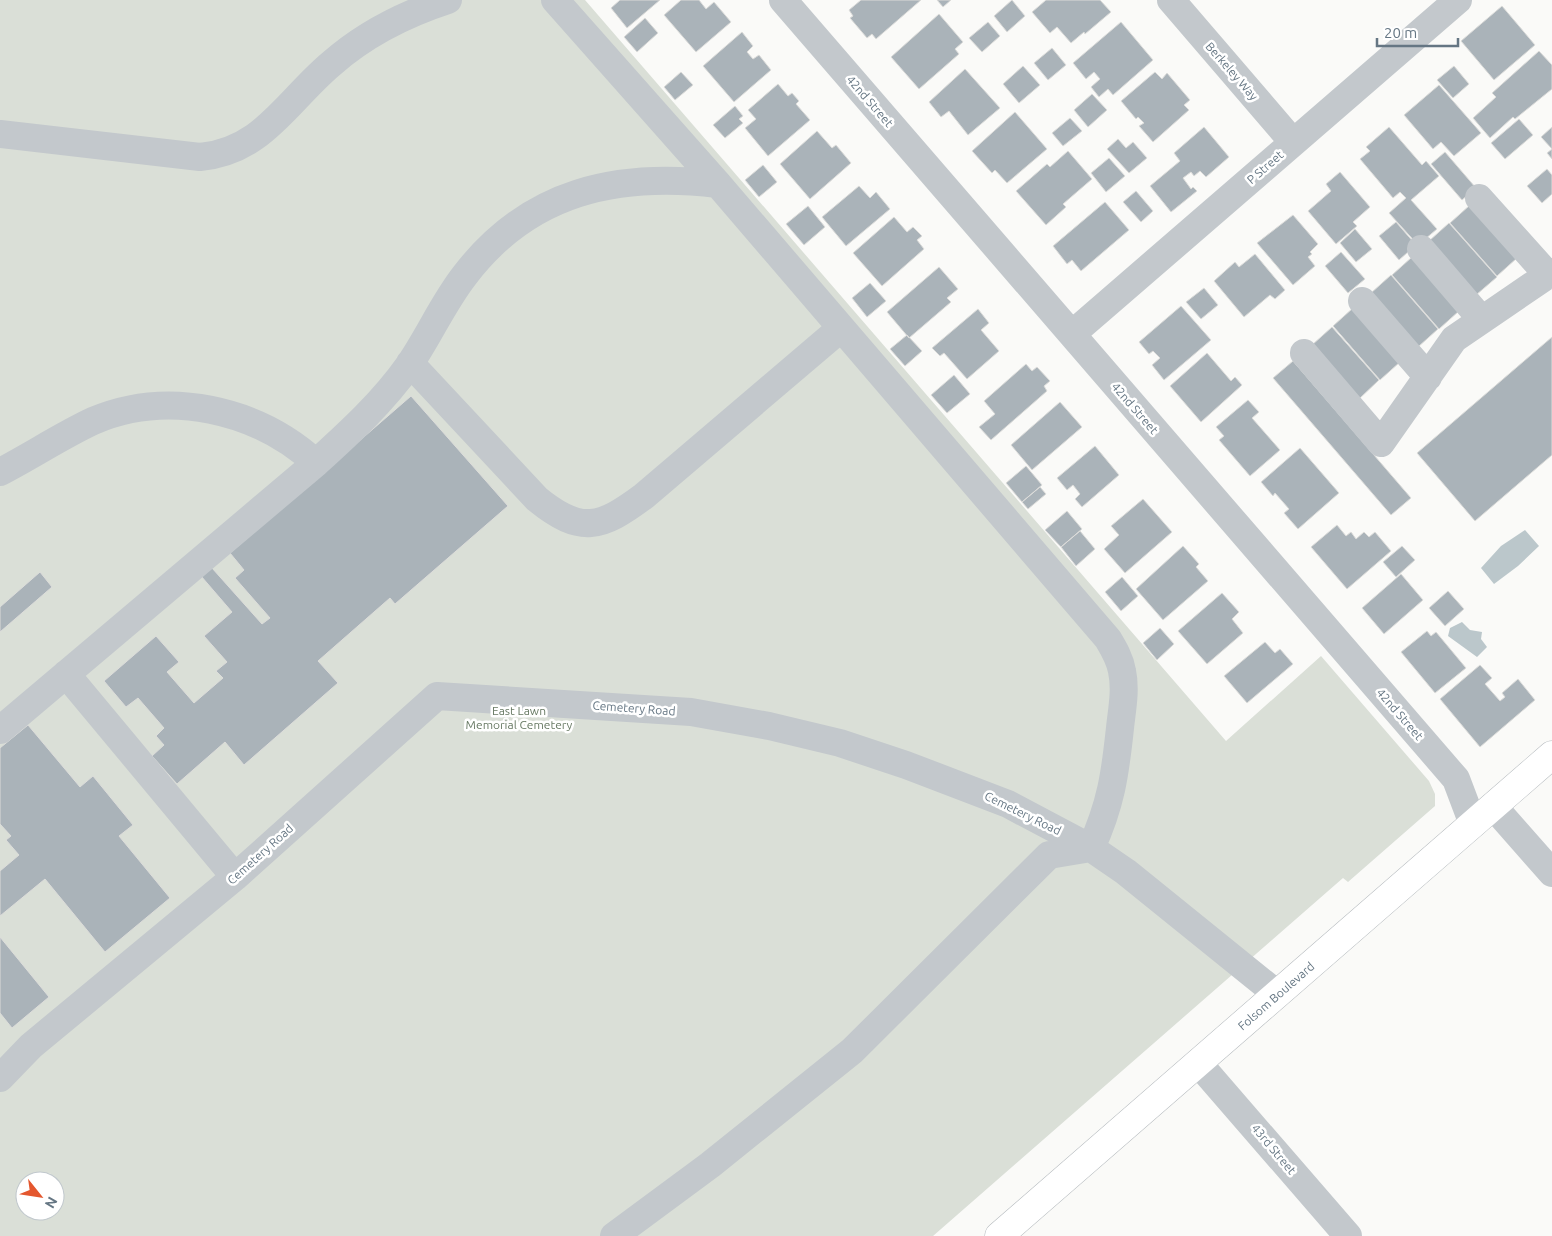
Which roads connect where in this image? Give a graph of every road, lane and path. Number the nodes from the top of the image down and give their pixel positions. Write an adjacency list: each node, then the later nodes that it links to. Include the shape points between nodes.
1 (448, 0): 6 (street, via 370,34 329,65 252,140 219,156 200,157)
2 (555, 0): 8 (street)
3 (783, 0): 15 (street, 42nd Street)
4 (1171, 0): 7 (street, Berkeley Way)
5 (1458, 0): 7 (street, P Street)
6 (0, 134)
7 (1293, 142): 15 (street, P Street)
8 (718, 184): 14 (street); 17 (street, via 675,180 632,182 567,197 537,209 510,228 465,274)
9 (1479, 198): 11 (street)
10 (1421, 250): 13 (street)
11 (1550, 274): 13 (street)
12 (1362, 301): 18 (street)
13 (1482, 320): 18 (street, via 1454,339)
14 (840, 329): 17 (street, via 644,496 622,512 588,524 570,521 537,499); 26 (street, via 1108,639 1118,655 1124,693 1113,789)
15 (1072, 334): 25 (street, 42nd Street, via 1456,779)
16 (1304, 353): 18 (street, via 1381,443)
17 (410, 363): 19 (street, via 372,410)
18 (1428, 377)
19 (316, 463): 20 (street, via 300,449 248,420 220,411 172,405 143,407 94,421); 21 (street)
20 (0, 472)
21 (66, 674): 22 (street); 28 (street)
22 (0, 730)
23 (1552, 755): 24 (main road, Folsom Boulevard)
24 (1493, 806): 25 (main road, Folsom Boulevard); 27 (street)
25 (1473, 824): 29 (main road, Folsom Boulevard)
26 (1091, 848): 28 (street, Cemetery Road, via 1008,804 961,784 840,743 769,726 691,712 437,696); 29 (street, Cemetery Road, via 1126,872); 32 (street, via 1049,855 852,1051 710,1165)
27 (1552, 873)
28 (235, 877): 31 (street, Cemetery Road, via 31,1046)
29 (1277, 994): 30 (main road, Folsom Boulevard)
30 (1199, 1064): 33 (main road, Folsom Boulevard); 34 (street, 43rd Street)
31 (0, 1078)
32 (614, 1236)
33 (999, 1236)
34 (1348, 1236)

